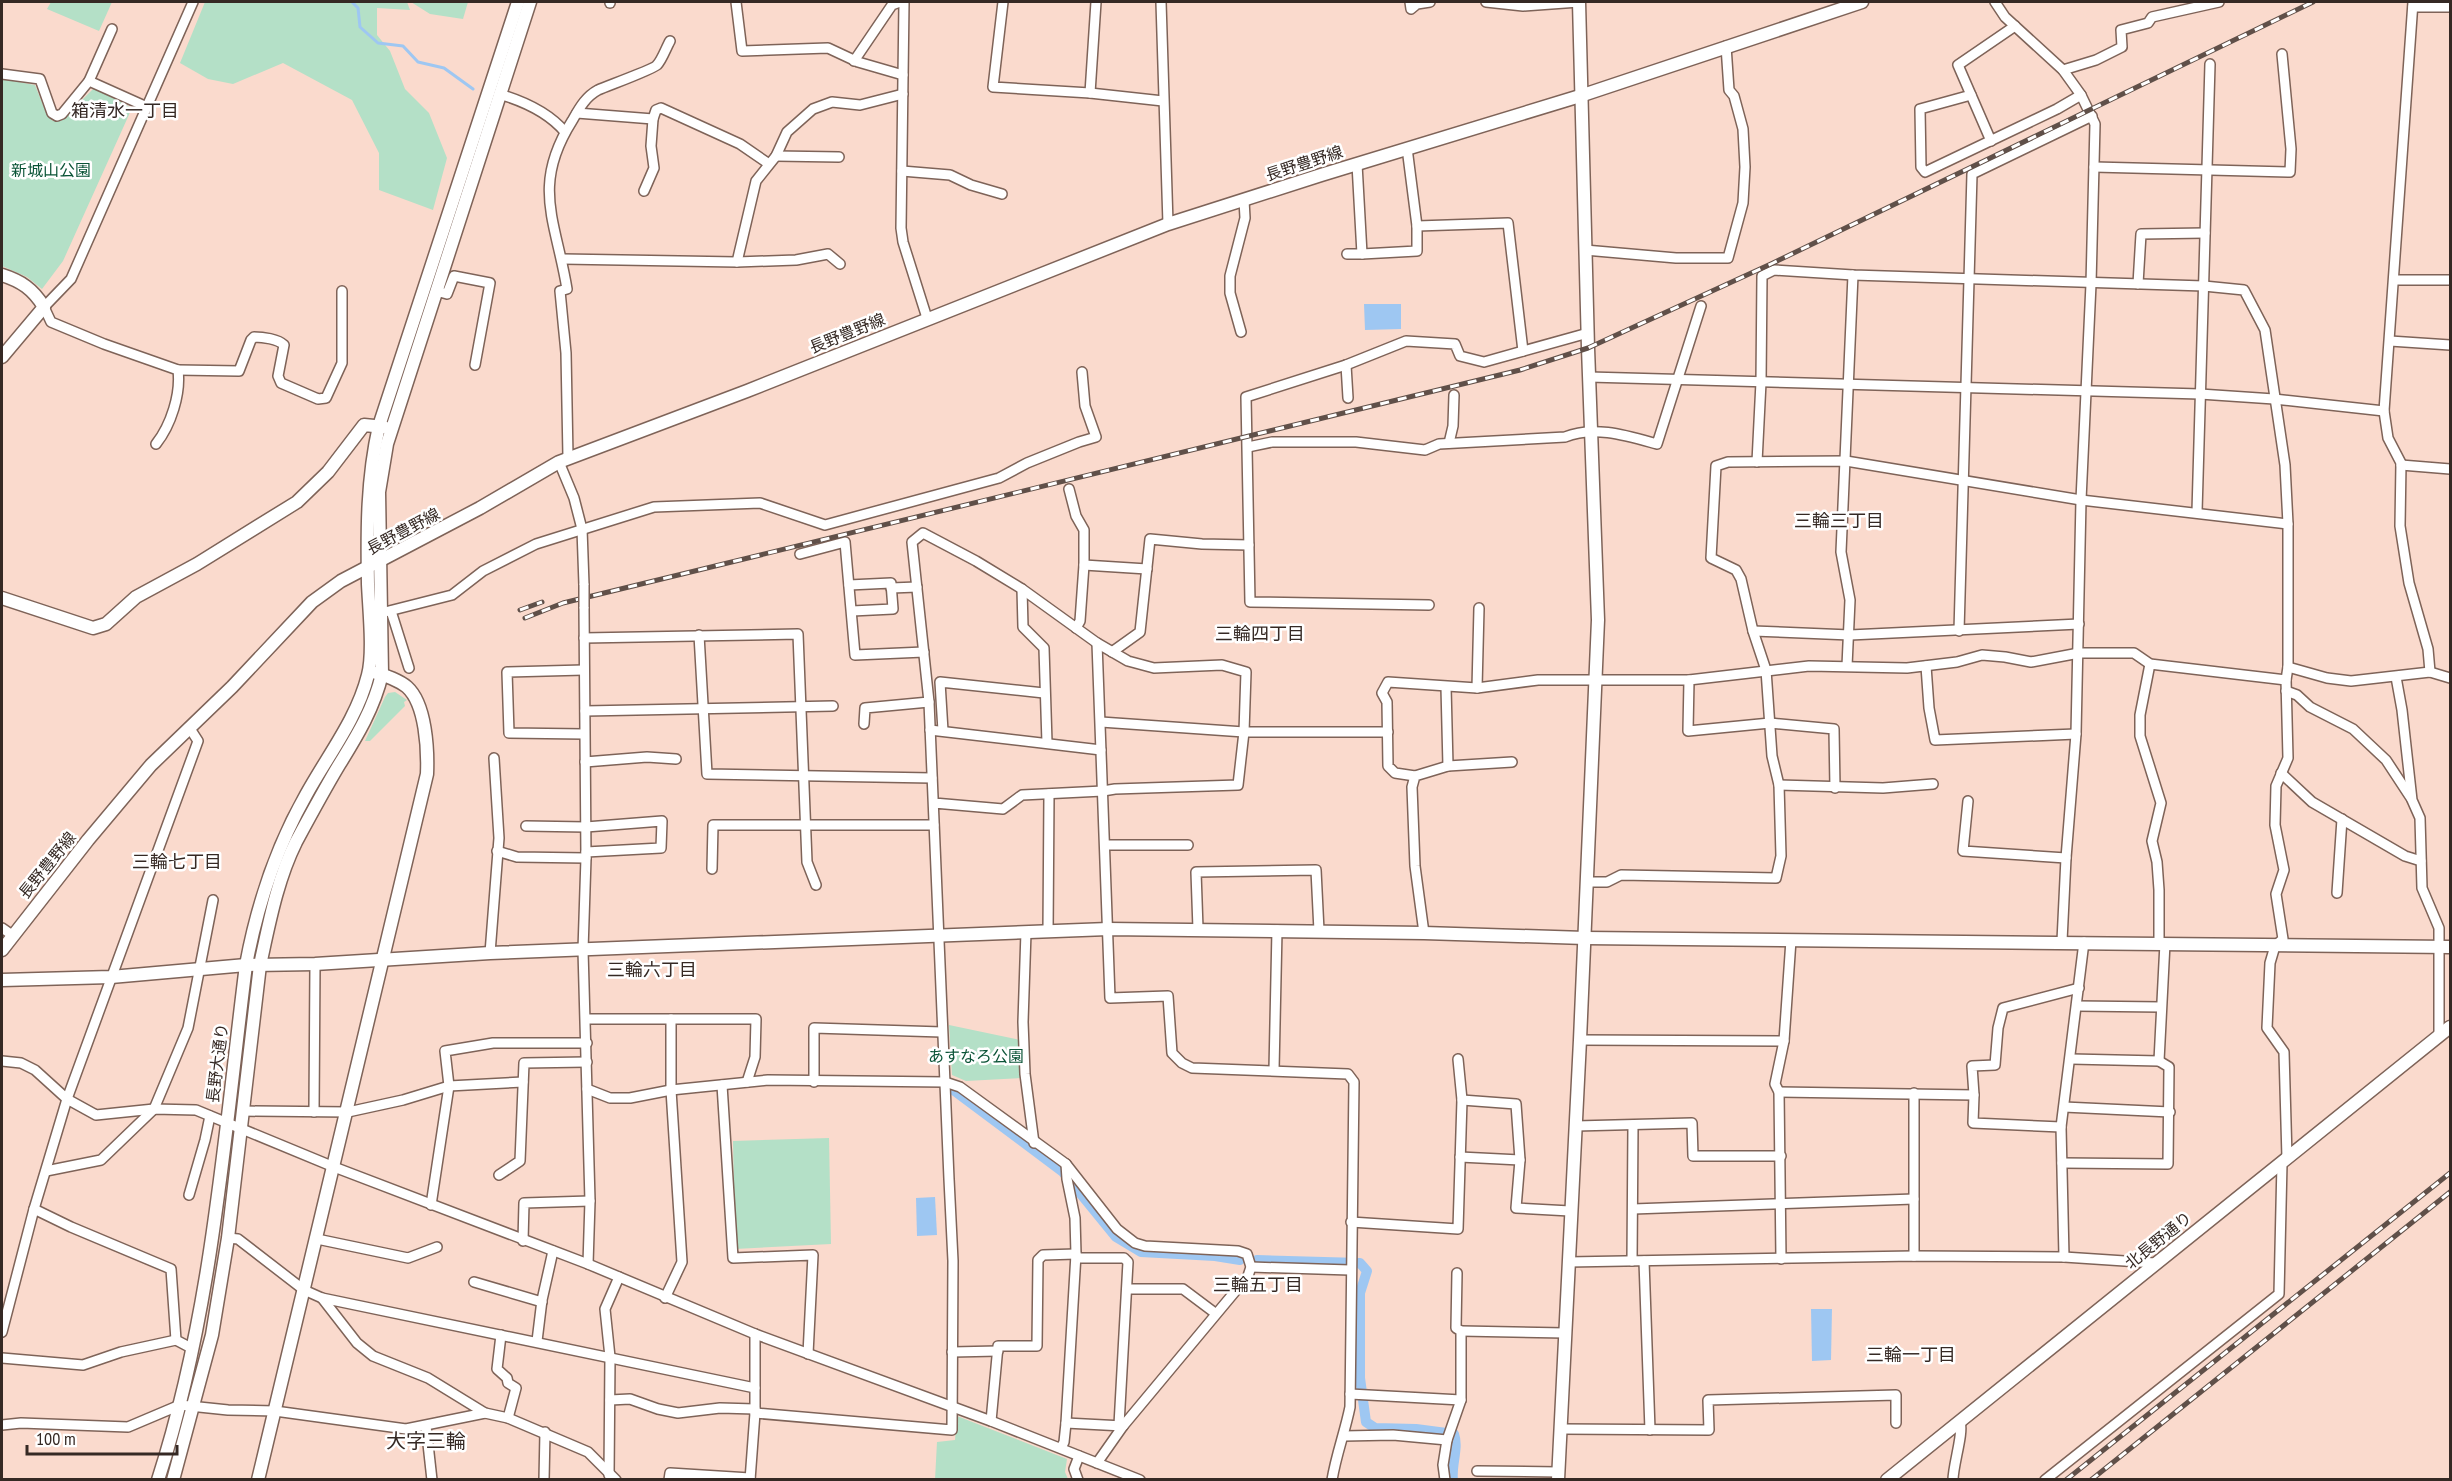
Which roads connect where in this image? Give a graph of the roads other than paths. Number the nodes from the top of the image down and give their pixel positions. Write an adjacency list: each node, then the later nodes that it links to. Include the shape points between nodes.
1 (193, 2): 37 (street)
2 (518, 2): 96 (street)
3 (530, 2): 31 (street)
4 (736, 2): 24 (street, via 742,51 828,48)
5 (902, 2): 24 (street, via 892,5); 28 (street)
6 (1003, 2): 30 (street, via 993,87)
7 (1096, 2): 30 (street)
8 (1161, 2): 36 (street)
9 (1410, 2): 10 (street, via 1411,9)
10 (1430, 2)
11 (1486, 2): 12 (street, via 1523,6)
12 (1579, 2): 35 (street)
13 (1862, 2): 17 (street, 長野豊野線)
14 (1995, 2): 19 (street)
15 (2219, 2): 26 (street, via 2152,17 2148,23 2121,30 2122,47)
16 (2413, 4): 18 (street); 65 (street)
17 (1840, 5): 22 (street, 長野豊野線)
18 (2451, 7)
19 (2015, 26): 26 (street); 33 (street, via 1958,65)
20 (112, 29): 29 (street)
21 (670, 41): 38 (street, via 656,66 588,95)
22 (1726, 46): 35 (street, 長野豊野線); 56 (street, via 1729,90 1743,129 1745,167 1743,203 1728,258)
23 (2283, 54): 48 (street, via 2290,172)
24 (854, 61): 28 (street)
25 (2210, 64): 48 (street)
26 (2063, 70): 34 (street)
27 (2, 74): 29 (street, via 39,79 52,113 57,116)
28 (903, 75): 32 (street)
29 (89, 81): 37 (street)
30 (1090, 93): 36 (street)
31 (499, 94): 41 (street, via 557,122); 71 (street)
32 (903, 94): 45 (street, via 860,105 832,102 813,109 787,132); 49 (street)
33 (1971, 95): 42 (street); 42 (street, via 1920,109 1922,167 1925,172)
34 (2081, 95): 39 (street); 42 (street)
35 (1580, 96): 43 (street, 長野豊野線); 56 (street)
36 (1163, 101): 53 (street)
37 (147, 107): 73 (street, via 71,279)
38 (577, 113): 40 (street); 41 (street)
39 (2092, 116): 47 (street); 64 (street, via 1972,174)
40 (653, 119): 45 (street, via 661,108); 50 (street, via 654,168)
41 (565, 132): 59 (street, via 551,164 548,191)
42 (1991, 141)
43 (1407, 148): 46 (street, 長野豊野線); 54 (street)
44 (839, 157): 45 (street)
45 (772, 160): 60 (street, via 756,181)
46 (1357, 164): 52 (street, 長野豊野線); 58 (street)
47 (2094, 166): 48 (street); 67 (street)
48 (2208, 169): 55 (street)
49 (902, 171): 51 (street, via 950,175); 74 (street, via 903,242)
50 (644, 191)
51 (1002, 194)
52 (1244, 200): 53 (street, 長野豊野線); 75 (street, via 1245,218 1230,276 1230,293)
53 (1168, 224): 74 (street, 長野豊野線)
54 (1417, 226): 58 (street, via 1417,251); 79 (street, via 1508,223)
55 (2205, 233): 68 (street, via 2141,234); 69 (street)
56 (1585, 250): 76 (street)
57 (1347, 254): 58 (street)
58 (1362, 254)
59 (563, 259): 60 (street); 101 (street, via 567,289 560,291 566,353)
60 (736, 262): 61 (street, via 796,260 828,254)
61 (840, 264)
62 (2, 275): 73 (street, via 33,290)
63 (1853, 275): 64 (street); 87 (street, via 1774,270 1762,276); 88 (street)
64 (1970, 279): 67 (street); 89 (street)
65 (2394, 280): 66 (street); 77 (street)
66 (2451, 280)
67 (2091, 284): 68 (street); 90 (street)
68 (2139, 284): 69 (street)
69 (2204, 286): 91 (street); 94 (street, via 2244,290 2265,330)
70 (342, 291): 83 (street, via 342,363 326,398 318,399 281,383 278,376 284,345 262,337 251,340 239,371)
71 (436, 291): 81 (street, via 447,294 454,276 490,283); 96 (street)
72 (1701, 306): 86 (street)
73 (44, 307): 80 (street); 83 (street, via 51,322)
74 (927, 318): 101 (street, 長野豊野線, via 752,390)
75 (1241, 332)
76 (1588, 333): 79 (street); 85 (street)
77 (2390, 341): 78 (street); 95 (street)
78 (2451, 345)
79 (1523, 351): 82 (street, via 1484,362 1460,356 1455,344 1406,341)
80 (2, 357)
81 (475, 365)
82 (1346, 366): 93 (street); 100 (street, via 1246,397)
83 (178, 370): 99 (street, via 175,404)
84 (1082, 372): 111 (street, via 1084,406 1096,437 999,478 825,525 760,503 749,503 654,507)
85 (1589, 377): 86 (street); 97 (street)
86 (1677, 378): 87 (street); 97 (street, via 1657,444 1627,435)
87 (1761, 382): 88 (street); 103 (street)
88 (1849, 384): 89 (street); 102 (street)
89 (1967, 388): 90 (street); 106 (street)
90 (2086, 392): 91 (street); 108 (street)
91 (2200, 394): 94 (street); 109 (street)
92 (1454, 395): 98 (street)
93 (1348, 398)
94 (2274, 399): 95 (street); 110 (street, via 2285,465)
95 (2384, 411): 104 (street, via 2388,438)
96 (385, 428): 114 (street, 長野大通り, via 379,492); 116 (street, 長野大通り, via 371,463); 122 (street, via 364,424 328,472 297,502 136,597 106,624 93,628)
97 (1591, 432): 98 (street); 150 (street)
98 (1449, 443): 100 (street, via 1425,450 1356,442 1272,442)
99 (156, 444)
100 (1248, 447): 112 (street)
101 (564, 459): 111 (street); 114 (street, 長野豊野線)
102 (1846, 461): 103 (street); 106 (street); 132 (street, via 1841,552 1850,600)
103 (1757, 462): 129 (street, via 1716,466 1712,558 1736,570)
104 (2401, 465): 105 (street); 146 (street, via 2400,526)
105 (2451, 469)
106 (1964, 480): 108 (street); 130 (street)
107 (1069, 489): 115 (street, via 1084,530)
108 (2081, 500): 109 (street); 127 (street)
109 (2197, 512): 110 (street)
110 (2288, 524): 141 (street)
111 (582, 529): 126 (street, via 500,561 452,595); 133 (street, bridge)
112 (1249, 544): 117 (street, via 1150,538); 123 (street, via 1250,602)
113 (800, 554): 118 (street, via 845,542)
114 (380, 562): 116 (street, 長野豊野線); 126 (street, 長野大通り)
115 (1084, 565): 117 (street); 128 (street, via 1080,621)
116 (368, 568): 145 (street, 長野大通り); 165 (street, 長野豊野線, via 312,602)
117 (1147, 569): 136 (street, via 1140,632)
118 (849, 585): 120 (street, via 891,584); 125 (street)
119 (917, 587): 120 (street); 121 (street, via 912,542 922,533); 135 (street)
120 (891, 588): 125 (street, via 893,609)
121 (1022, 589): 128 (street); 156 (street, via 1023,627 1044,648)
122 (2, 598)
123 (1429, 605)
124 (1479, 608): 154 (street)
125 (852, 611): 135 (street, via 855,655)
126 (386, 612): 142 (street); 147 (street, 長野大通り)
127 (2079, 624): 130 (street); 137 (street)
128 (1076, 628): 134 (street)
129 (1753, 631): 132 (street); 144 (street)
130 (1959, 631): 132 (street)
131 (699, 635): 133 (street); 158 (street, via 798,634); 160 (street)
132 (1850, 635): 139 (street)
133 (584, 638): 143 (street)
134 (1097, 643): 136 (street); 162 (street)
135 (924, 652): 157 (street)
136 (1112, 652): 168 (street, via 1154,668 1222,665 1246,672)
137 (2079, 653): 138 (street, via 2134,652); 140 (street, via 2031,662 1982,655); 171 (street)
138 (2150, 664): 152 (street); 220 (street, via 2140,736 2161,803 2152,842 2157,862)
139 (1847, 666): 140 (street); 144 (street)
140 (1926, 666): 171 (street, via 1935,741)
141 (2288, 667): 148 (street, via 2351,681); 152 (street)
142 (409, 668)
143 (584, 670): 161 (street); 170 (street, via 507,672 509,733)
144 (1766, 670): 151 (street); 163 (street)
145 (369, 671): 147 (street); 228 (street, 長野大通り, via 354,714 283,838 264,889)
146 (2430, 672): 148 (street); 149 (street)
147 (382, 674): 226 (street, via 406,686 415,698 428,747 424,796); 229 (street, 長野大通り, via 364,723 295,844 280,882)
148 (2396, 677): 188 (street)
149 (2451, 678)
150 (1597, 680): 151 (street); 154 (street, via 1538,680); 203 (street)
151 (1689, 680): 163 (street, via 1688,731)
152 (2286, 680): 155 (street)
153 (1446, 687): 154 (street); 169 (street, via 1388,682 1382,693 1387,702); 178 (street)
154 (1476, 688)
155 (2286, 692): 179 (street, via 2288,758); 188 (street, via 2353,729 2386,760)
156 (1044, 693): 167 (street, via 940,682); 172 (street)
157 (929, 702): 164 (street, via 865,708); 166 (street)
158 (799, 706): 159 (street); 160 (street); 181 (street)
159 (833, 706)
160 (704, 708): 161 (street); 181 (street, via 707,774)
161 (585, 711): 170 (street)
162 (1101, 722): 168 (street); 173 (street)
163 (1770, 723): 184 (street); 185 (street, via 1833,729)
164 (864, 724)
165 (189, 727): 210 (street, 長野豊野線, via 151,765); 231 (street, via 198,741)
166 (930, 730): 167 (street); 182 (street)
167 (943, 731): 172 (street)
168 (1244, 732): 169 (street); 186 (street, via 1238,785)
169 (1388, 732): 180 (street, via 1388,766 1395,773)
170 (585, 735): 176 (street)
171 (2076, 735): 200 (street)
172 (1047, 743): 173 (street)
173 (1101, 750): 186 (street)
174 (494, 758): 198 (street)
175 (676, 759): 176 (street)
176 (585, 762): 195 (street)
177 (1512, 762): 178 (street)
178 (1448, 766): 180 (street)
179 (2281, 773): 191 (street, via 2312,802); 221 (street, via 2276,786 2275,825 2284,861 2276,894 2283,939)
180 (1414, 776): 214 (street, via 1415,866)
181 (802, 777): 182 (street); 192 (street)
182 (932, 778): 190 (street)
183 (1933, 784): 185 (street)
184 (1779, 785): 185 (street); 203 (street, via 1781,856 1776,878 1621,875 1607,882)
185 (1835, 788)
186 (1103, 791): 187 (street); 196 (street)
187 (1049, 794): 190 (street, via 1022,795 1003,809); 213 (street)
188 (2412, 800): 201 (street, via 2420,818)
189 (1968, 801): 200 (street, via 1963,851)
190 (934, 803): 193 (street)
191 (2342, 819): 201 (street, via 2405,856); 205 (street)
192 (804, 823): 193 (street); 202 (street, via 713,825); 204 (street, via 807,862)
193 (934, 825): 215 (street)
194 (526, 826): 195 (street)
195 (586, 827): 199 (street); 199 (street, via 663,821 661,848)
196 (1105, 845): 197 (street); 207 (street)
197 (1188, 845)
198 (498, 851): 199 (street, via 517,857); 225 (street)
199 (586, 855): 224 (street)
200 (2066, 858): 218 (street)
201 (2421, 861): 222 (street, via 2422,888)
202 (712, 869)
203 (1587, 882): 216 (street)
204 (816, 885)
205 (2337, 893)
206 (213, 900): 230 (street)
207 (1108, 929): 208 (street); 213 (street); 249 (street, via 1110,998 1168,996 1172,1053 1182,1064 1192,1068)
208 (1198, 929): 209 (street); 211 (street, via 1196,872 1316,870)
209 (1277, 930): 211 (street); 249 (street)
210 (7, 931): 223 (street, 長野豊野線)
211 (1319, 931): 214 (street)
212 (1026, 932): 213 (street); 215 (street); 275 (street, via 1023,1032)
213 (1048, 932)
214 (1424, 933): 216 (street)
215 (939, 936): 224 (street); 239 (street)
216 (1585, 938): 217 (street); 241 (street)
217 (1791, 940): 218 (street); 242 (street)
218 (2062, 941): 219 (street)
219 (2084, 942): 220 (street); 233 (street)
220 (2162, 943): 221 (street); 235 (street)
221 (2275, 946): 222 (street); 279 (street, via 2270,963 2267,1028 2284,1052)
222 (2445, 947): 240 (street)
223 (2, 950)
224 (583, 950): 225 (street); 236 (street)
225 (490, 953): 226 (street)
226 (385, 960): 227 (street); 267 (street)
227 (315, 964): 229 (street); 266 (street)
228 (246, 965): 229 (street); 230 (street); 270 (street, 長野大通り)
229 (260, 965): 265 (street, 長野大通り)
230 (201, 970): 231 (street); 264 (street, via 188,1028)
231 (111, 977): 232 (street); 261 (street)
232 (2, 981)
233 (2079, 988): 234 (street); 260 (street, via 2003,1008 1995,1065 1972,1066)
234 (2077, 1006): 235 (street); 245 (street)
235 (2161, 1007): 247 (street)
236 (586, 1019): 237 (street); 243 (street)
237 (671, 1019): 251 (street, via 756,1019 755,1057); 257 (street)
238 (2451, 1027): 240 (street, 北長野通り)
239 (942, 1032): 252 (street, via 814,1028); 253 (street)
240 (2439, 1036): 279 (street, 北長野通り)
241 (1580, 1040): 242 (street); 272 (street)
242 (1784, 1041): 258 (street, via 1775,1084)
243 (587, 1043): 248 (street); 255 (street, via 493,1043 445,1051)
244 (1458, 1059): 262 (street)
245 (2071, 1059): 247 (street); 263 (street)
246 (2, 1061): 261 (street, via 21,1063 35,1070)
247 (2159, 1061): 268 (street, via 2169,1067)
248 (587, 1062): 250 (street, via 524,1063); 256 (street)
249 (1274, 1070): 293 (street, via 1348,1074 1354,1082)
250 (523, 1082): 255 (street); 284 (street, via 520,1161)
251 (747, 1082): 252 (street); 254 (street)
252 (814, 1082): 253 (street)
253 (945, 1082): 275 (street, via 960,1087); 328 (street, via 953,1240)
254 (722, 1085): 257 (street); 329 (street, via 733,1258 813,1255)
255 (448, 1086): 267 (street, via 403,1101); 289 (street)
256 (587, 1089): 257 (street, via 610,1098); 287 (street)
257 (671, 1090): 316 (street, via 682,1262)
258 (1779, 1092): 259 (street); 276 (street)
259 (1914, 1093): 260 (street); 286 (street)
260 (1974, 1095): 273 (street, via 1974,1123)
261 (67, 1099): 264 (street, via 96,1115); 282 (street)
262 (1462, 1100): 277 (street); 278 (street, via 1516,1104)
263 (2064, 1107): 268 (street); 273 (street)
264 (154, 1108): 269 (street, via 196,1110); 282 (street, via 101,1160)
265 (242, 1111): 266 (street); 274 (street, 長野大通り)
266 (314, 1112): 267 (street)
267 (348, 1112): 281 (street)
268 (2170, 1112): 280 (street, via 2168,1164)
269 (210, 1116): 270 (street); 285 (street)
270 (226, 1122): 274 (street); 326 (street, 長野大通り, via 216,1213)
271 (1633, 1125): 272 (street); 276 (street, via 1692,1123 1693,1156); 291 (street)
272 (1576, 1126): 292 (street)
273 (2061, 1126): 280 (street)
274 (241, 1128): 281 (street); 294 (street, 長野大通り)
275 (1034, 1143): 283 (street)
276 (1781, 1156): 288 (street)
277 (1460, 1157): 278 (street); 293 (street, via 1458,1229)
278 (1520, 1160): 292 (street, via 1516,1208)
279 (2285, 1160): 306 (street, 北長野通り); 375 (street, via 2279,1294)
280 (2062, 1163): 301 (street)
281 (334, 1167): 289 (street); 295 (street)
282 (46, 1171): 290 (street)
283 (1066, 1171): 299 (street, via 1075,1218); 309 (street, via 1117,1229 1135,1243 1238,1251 1247,1254)
284 (499, 1175)
285 (189, 1195)
286 (1914, 1199): 288 (street); 300 (street)
287 (590, 1201): 296 (street, via 524,1203); 307 (street)
288 (1781, 1204): 291 (street); 302 (street)
289 (431, 1205): 296 (street)
290 (34, 1209): 320 (street); 324 (street, via 171,1269)
291 (1633, 1209): 303 (street)
292 (1570, 1211): 305 (street)
293 (1351, 1222): 308 (street)
294 (228, 1238): 314 (street, via 238,1239); 337 (street, 長野大通り, via 212,1335)
295 (316, 1239): 297 (street, via 408,1258); 314 (street)
296 (523, 1240): 298 (street)
297 (437, 1247)
298 (554, 1251): 307 (street); 317 (street)
299 (1076, 1256): 313 (street, via 1124,1258 1128,1262); 327 (street, via 1043,1255 1038,1260 1038,1346 998,1347); 345 (street)
300 (1914, 1256): 301 (street); 302 (street)
301 (2064, 1257): 306 (street)
302 (1781, 1258): 304 (street)
303 (1632, 1261): 304 (street); 305 (street)
304 (1644, 1261): 351 (street)
305 (1568, 1262): 321 (street)
306 (2155, 1263): 344 (street, 北長野通り)
307 (588, 1264): 311 (street)
308 (1350, 1266): 309 (street); 333 (street)
309 (1251, 1267): 318 (street, via 1248,1276)
310 (1457, 1273): 319 (street, via 1456,1328)
311 (619, 1277): 316 (street); 330 (street, via 605,1309)
312 (474, 1282): 317 (street)
313 (1127, 1289): 318 (street, via 1183,1289); 348 (street)
314 (304, 1290): 315 (street); 339 (street)
315 (322, 1298): 323 (street); 341 (street, via 357,1343 373,1356 428,1378)
316 (665, 1298): 322 (street)
317 (542, 1302): 325 (street)
318 (1215, 1313): 348 (street)
319 (1461, 1331): 321 (street); 335 (street)
320 (2, 1332)
321 (1565, 1333): 350 (street)
322 (755, 1334): 329 (street); 332 (street)
323 (501, 1335): 325 (street); 342 (street, via 497,1369 516,1388)
324 (176, 1341): 326 (street); 331 (street, via 121,1352 83,1365)
325 (537, 1341): 330 (street)
326 (193, 1349): 336 (street, 長野大通り)
327 (998, 1351): 328 (street); 343 (street)
328 (952, 1352): 338 (street)
329 (808, 1354): 338 (street)
330 (609, 1357): 332 (street); 334 (street)
331 (2, 1358)
332 (755, 1388): 340 (street)
333 (1358, 1394): 335 (street); 354 (street, via 1350,1407)
334 (610, 1400): 340 (street, via 630,1399 678,1413 720,1408); 361 (street)
335 (1461, 1400): 353 (street)
336 (180, 1405): 337 (street); 347 (street, via 128,1427); 362 (street, 長野大通り)
337 (193, 1406): 339 (street); 363 (street, 長野大通り)
338 (952, 1407): 340 (street, via 952,1430); 343 (street)
339 (276, 1411): 349 (street, via 405,1429); 364 (street)
340 (755, 1411): 368 (street)
341 (485, 1413): 342 (street); 349 (street)
342 (508, 1418): 352 (street)
343 (991, 1421): 355 (street)
344 (1959, 1422): 373 (street, 北長野通り); 374 (street, via 1962,1429 1953,1462)
345 (1066, 1423): 348 (street); 355 (street)
346 (1896, 1423): 351 (street, via 1896,1395 1732,1399 1708,1400 1709,1430)
347 (2, 1425)
348 (1121, 1425): 357 (street)
349 (426, 1426): 365 (street)
350 (1562, 1430): 351 (street); 360 (street)
351 (1650, 1430)
352 (545, 1432): 361 (street, via 588,1452); 366 (street)
353 (1448, 1435): 354 (street); 372 (street)
354 (1344, 1436): 371 (street)
355 (1061, 1448): 356 (street)
356 (1079, 1456): 357 (street); 369 (street, via 1074,1469)
357 (1097, 1463): 370 (street)
358 (1477, 1471): 359 (street)
359 (1507, 1476): 360 (street)
360 (1558, 1476)
361 (611, 1478)
362 (158, 1479)
363 (173, 1479)
364 (258, 1479)
365 (432, 1479)
366 (544, 1479)
367 (669, 1479): 368 (street, via 670,1473)
368 (750, 1479)
369 (1078, 1479)
370 (1140, 1479)
371 (1332, 1479)
372 (1445, 1479)
373 (1887, 1479)
374 (1953, 1479)
375 (2045, 1479)

